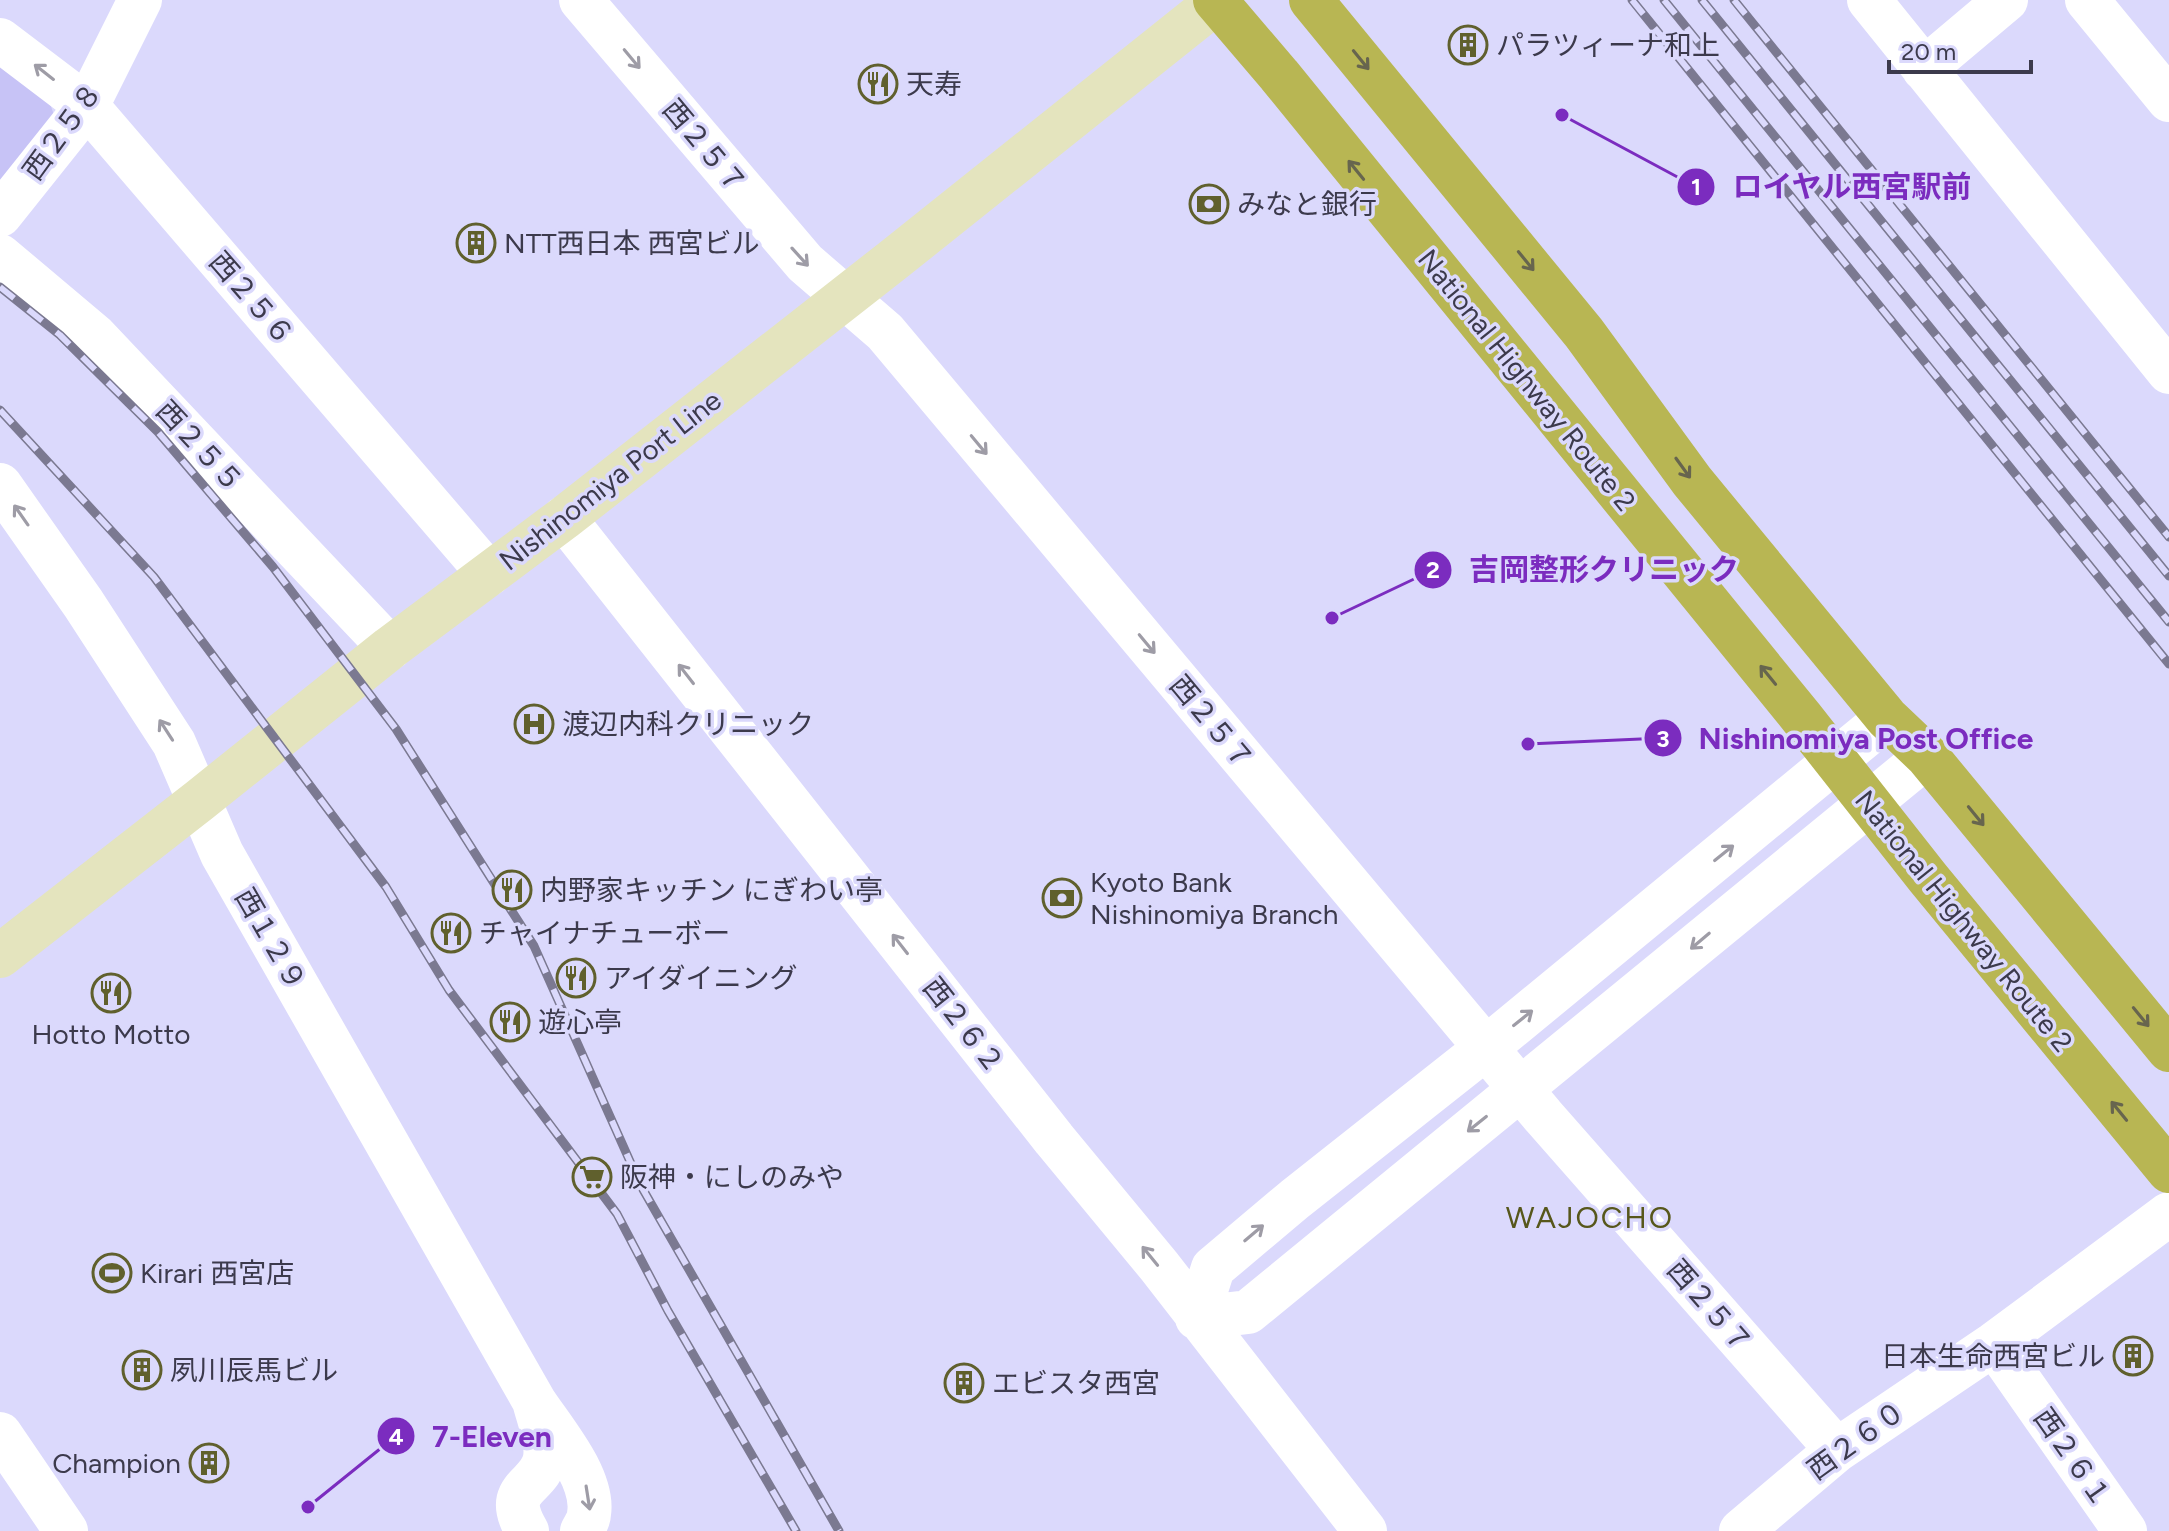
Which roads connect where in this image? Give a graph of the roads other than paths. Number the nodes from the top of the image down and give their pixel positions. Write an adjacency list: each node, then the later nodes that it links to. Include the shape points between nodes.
1 (140, 0): 11 (street, 西２５８)
2 (581, 0): 14 (street, 西２５７, one-way to 14, via 805,263)
3 (1311, 0): 20 (highway, one-way to 20, via 1584,333 1692,481)
4 (1869, 0): 9 (street)
5 (2006, 0): 9 (street)
6 (2087, 0): 10 (street)
7 (1217, 1): 14 (main road, Nishinomiya Port Line); 22 (highway, National Highway Route 2, one-way to 7)
8 (0, 40): 11 (street, 西２５６, one-way to 8)
9 (1924, 69): 15 (street)
10 (2169, 100)
11 (87, 106): 12 (street, 西２５８); 18 (street, 西２５６)
12 (0, 215)
13 (0, 256): 19 (street, 西２５５, via 95,336)
14 (843, 298): 17 (main road, Nishinomiya Port Line); 26 (street, 西２５７, one-way to 26, via 885,332)
15 (2169, 372)
16 (0, 485): 23 (street, 西１２９, one-way to 16, via 174,743)
17 (564, 518): 18 (main road, Nishinomiya Port Line); 31 (street, 西２６２, one-way to 17)
18 (489, 574): 19 (main road, Nishinomiya Port Line)
19 (390, 648): 23 (main road, Nishinomiya Port Line)
20 (1887, 718): 21 (highway); 22 (street)
21 (1927, 756): 24 (street); 27 (highway, one-way to 27)
22 (1835, 761): 24 (highway, National Highway Route 2); 26 (street, one-way to 22)
23 (200, 800): 25 (main road, Nishinomiya Port Line); 33 (street, 西１２９, via 222,854)
24 (1868, 802): 28 (street, one-way to 28); 29 (highway, National Highway Route 2, one-way to 24)
25 (0, 956)
26 (1486, 1048): 28 (street, 西２５７); 31 (street, one-way to 26, via 1213,1268)
27 (2169, 1050)
28 (1520, 1088): 31 (street, one-way to 31, via 1248,1312); 35 (street, 西２５７)
29 (2169, 1171)
30 (2169, 1214): 32 (street, 西２６０)
31 (1197, 1318): 39 (street, 西２６２)
32 (1994, 1344): 35 (street, 西２６０); 41 (street, 西２６１)
33 (534, 1401): 37 (street, 西１２９, via 546,1459 518,1502); 38 (street, 西１２９, one-way to 38, via 585,1481 590,1503)
34 (0, 1434): 36 (street)
35 (1837, 1450): 40 (street, 西２６０)
36 (66, 1531)
37 (527, 1531)
38 (582, 1531)
39 (1365, 1531)
40 (1741, 1531)
41 (2125, 1531)

